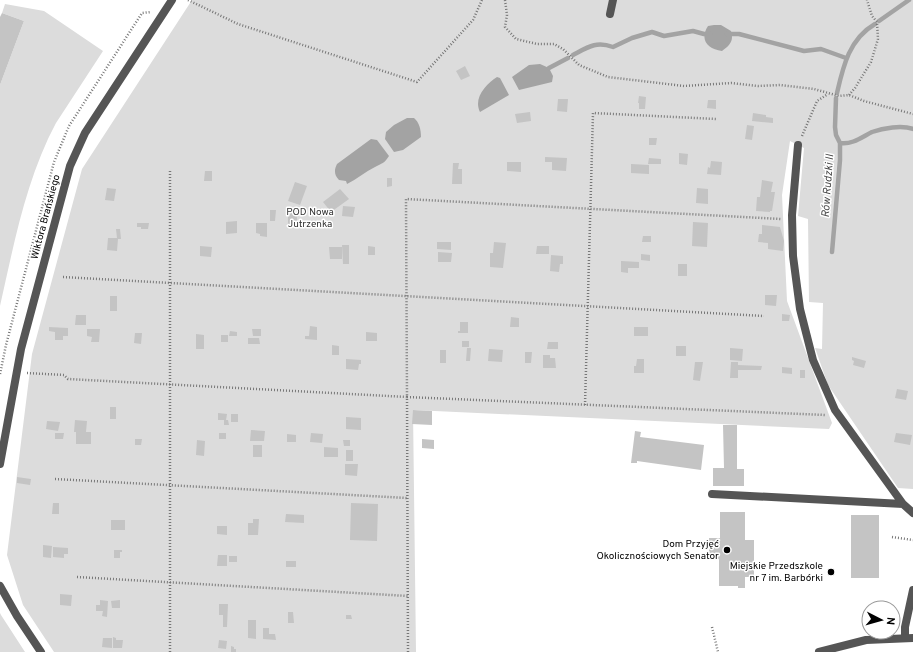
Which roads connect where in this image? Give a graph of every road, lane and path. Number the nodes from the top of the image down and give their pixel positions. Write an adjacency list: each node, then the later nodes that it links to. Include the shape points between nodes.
1 (172, 0): 25 (street, Wiktora Brańskiego, via 85,133 70,166)
2 (188, 0): 3 (path, via 238,24 417,82 473,20)
3 (482, 0)
4 (505, 0): 10 (path, via 506,27 516,39 537,44 554,44 563,49 578,65 608,77 684,86 731,83 780,85)
5 (613, 0): 8 (street)
6 (867, 0): 12 (path, via 872,16 877,22 878,38 870,62)
7 (151, 12): 9 (path, via 142,13)
8 (610, 14)
9 (112, 59)
10 (823, 92): 11 (path); 13 (path)
11 (829, 93): 12 (path, via 839,96); 13 (path)
12 (850, 94): 14 (path, via 864,101)
13 (823, 96): 16 (path, via 817,101)
14 (913, 114)
15 (716, 119): 18 (path, via 593,113)
16 (798, 145): 19 (street)
17 (170, 170): 21 (path)
18 (590, 210): 19 (path); 22 (path, via 406,199); 23 (path)
19 (792, 219): 29 (street, via 793,256 800,309 812,360)
20 (63, 278): 21 (path)
21 (170, 283): 22 (path); 26 (path)
22 (407, 296): 23 (path); 27 (path)
23 (587, 306): 24 (path); 28 (path)
24 (764, 316)
25 (17, 372): 26 (path, via 64,375 68,379); 30 (street, Wiktora Brańskiego)
26 (170, 384): 27 (path); 32 (path)
27 (407, 397): 28 (path); 34 (path)
28 (584, 405): 29 (path, via 823,416)
29 (835, 410): 35 (street)
30 (0, 464)
31 (55, 479): 32 (path)
32 (170, 485): 34 (path); 40 (path)
33 (712, 494): 35 (street)
34 (407, 498): 43 (path)
35 (904, 504): 36 (street)
36 (913, 513)
37 (892, 537): 38 (path)
38 (913, 540)
39 (77, 577): 40 (path)
40 (170, 582): 43 (path); 47 (path)
41 (0, 586): 46 (street)
42 (913, 590): 45 (street, via 905,627)
43 (408, 596): 48 (path)
44 (712, 627): 49 (path)
45 (909, 638): 50 (street, via 866,640)
46 (41, 652)
47 (170, 652)
48 (408, 652)
49 (718, 652)
50 (819, 652)

